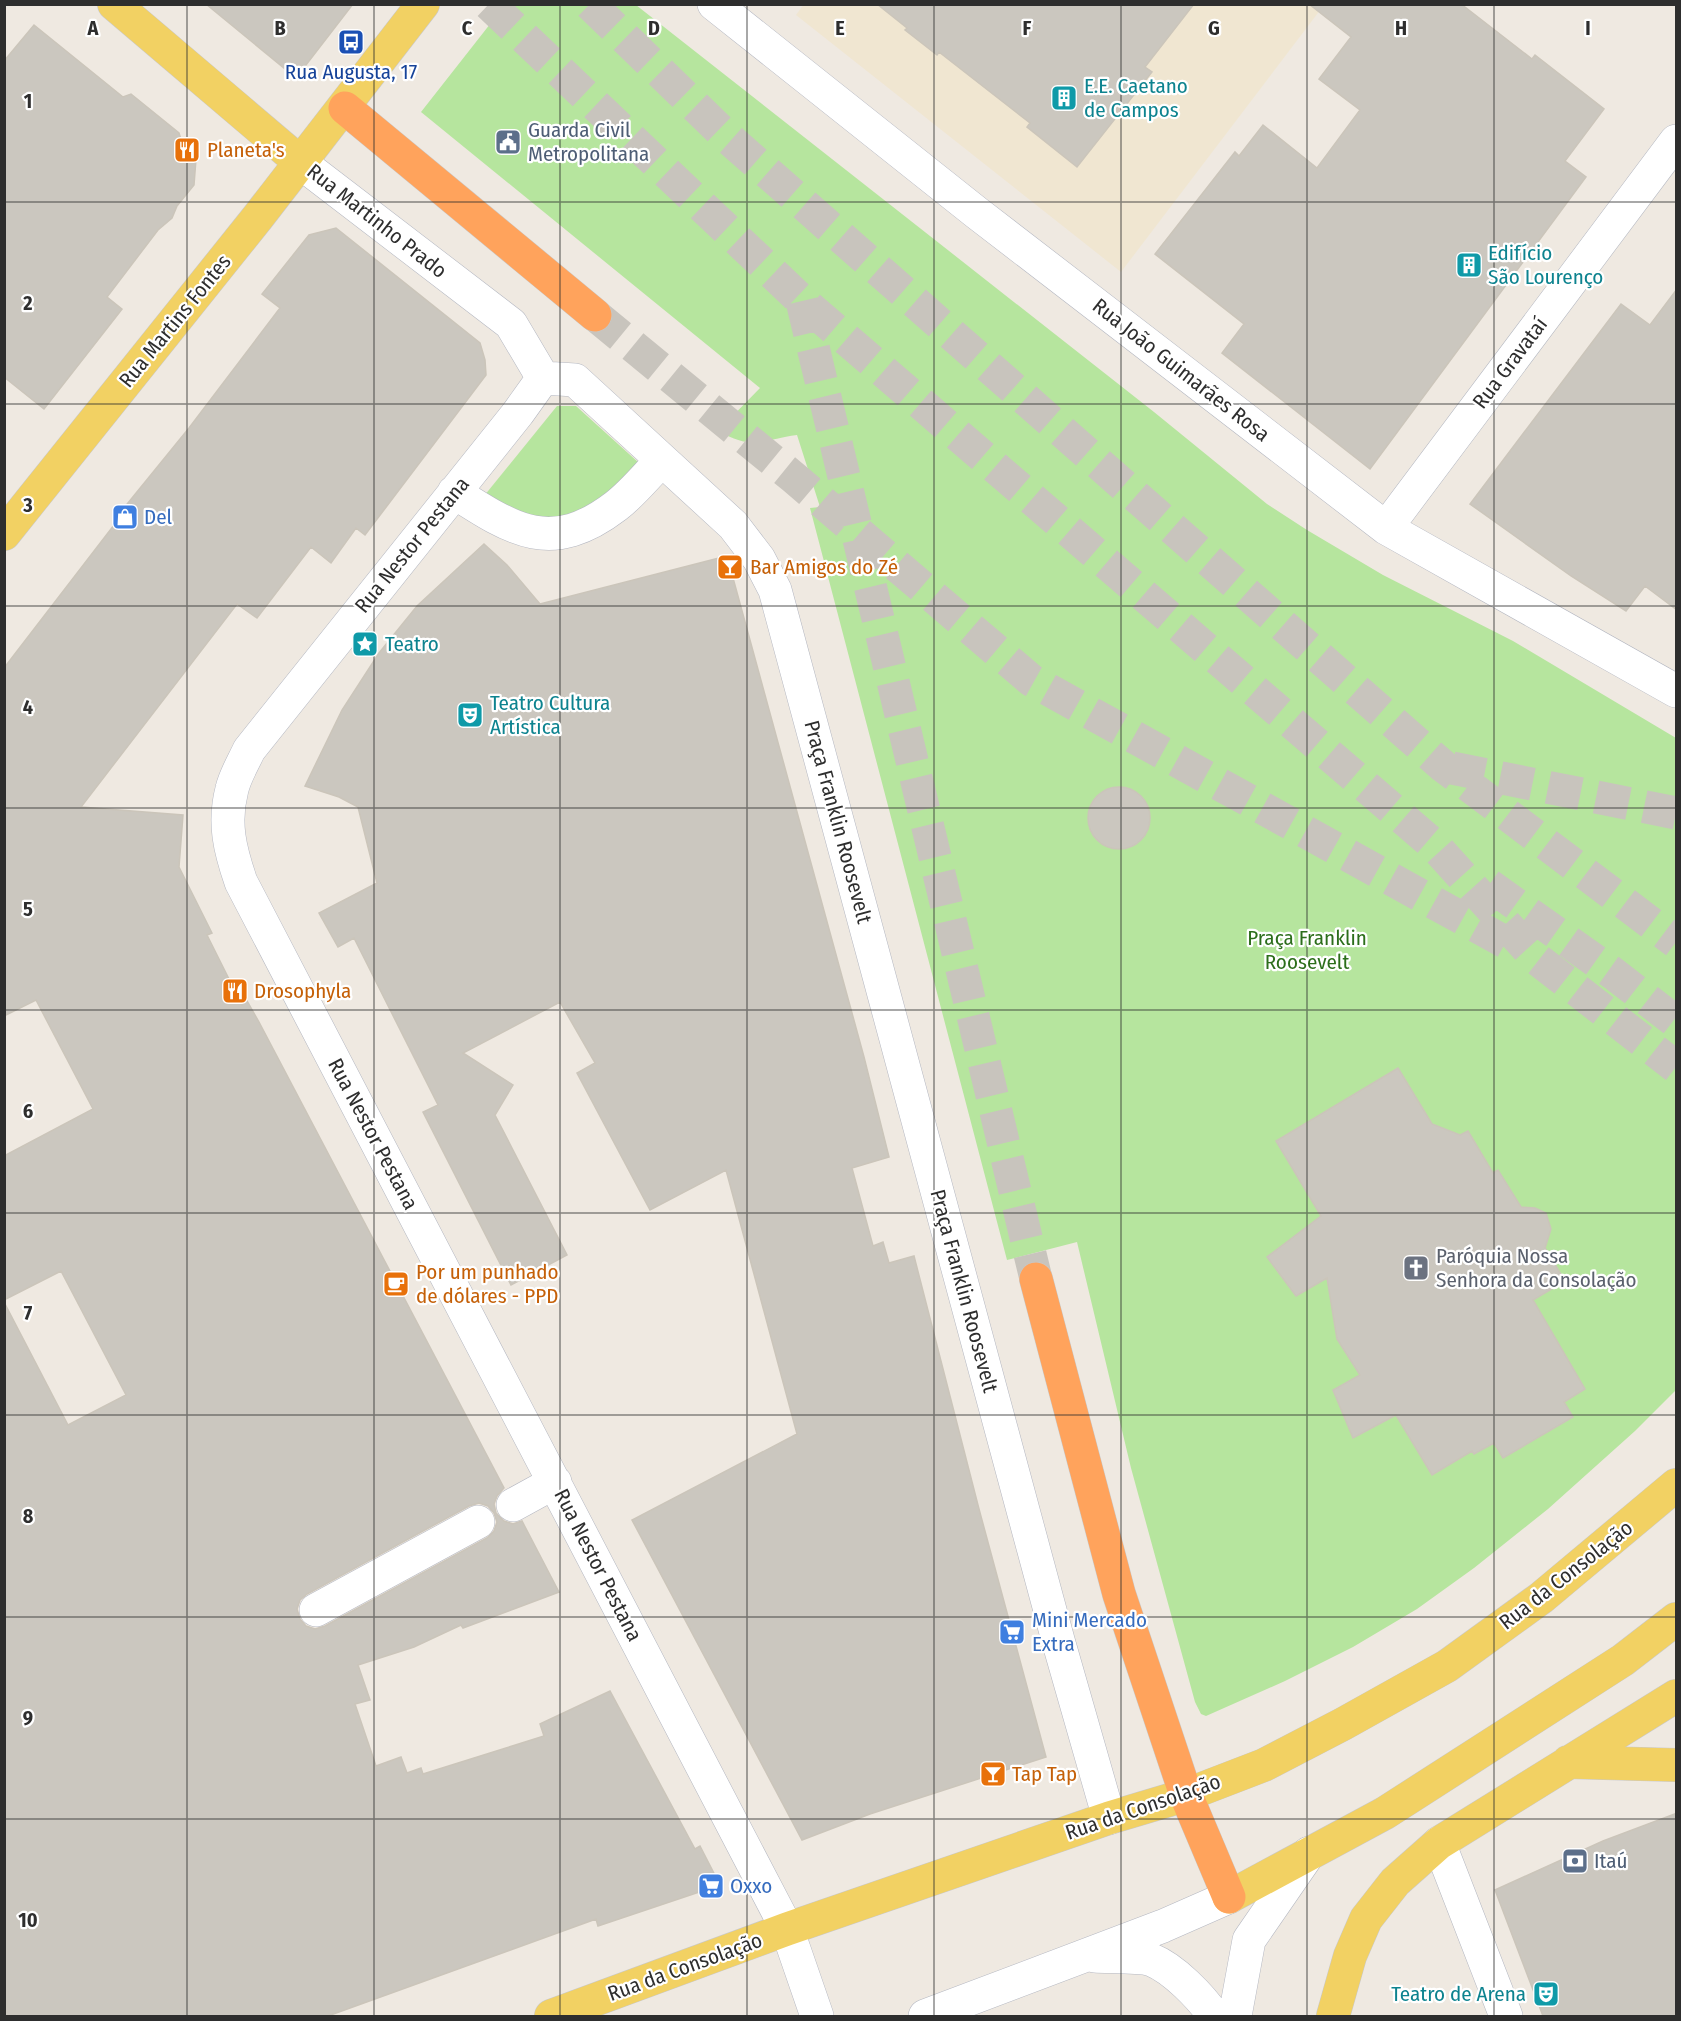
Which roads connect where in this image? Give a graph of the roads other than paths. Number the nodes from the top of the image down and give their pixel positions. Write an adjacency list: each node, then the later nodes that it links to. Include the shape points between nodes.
1 (114, 4): 6 (main road, Rua Martinho Prado)
2 (423, 4): 4 (main road, Rua Martins Fontes)
3 (714, 4): 11 (street, Rua João Guimarães Rosa, via 977,213)
4 (345, 108): 6 (main road, Rua Martins Fontes); 7 (highway)
5 (1677, 141): 11 (street, Rua Gravataí)
6 (301, 163): 8 (street, Rua Martinho Prado, via 511,324); 12 (main road, Rua Martins Fontes)
7 (595, 315)
8 (543, 378): 9 (street, Praça Franklin Roosevelt, via 575,380); 10 (street, Rua Nestor Pestana)
9 (662, 460): 10 (street, via 617,506 561,534 534,533 504,522); 25 (street, Praça Franklin Roosevelt, via 733,525 759,559 775,590)
10 (454, 492): 15 (street, Rua Nestor Pestana, via 249,750 232,788 226,826 241,882)
11 (1386, 528): 13 (street, Rua João Guimarães Rosa)
12 (4, 534)
13 (1677, 691)
14 (1036, 1279): 24 (highway, via 1119,1594)
15 (555, 1482): 17 (street); 29 (street, Rua Nestor Pestana)
16 (1677, 1485): 24 (main road, Rua da Consolação, via 1541,1598 1447,1666 1264,1764)
17 (513, 1504)
18 (478, 1522): 19 (street)
19 (316, 1610)
20 (1677, 1619): 27 (main road, via 1623,1660 1386,1813)
21 (1677, 1696): 22 (main road)
22 (1568, 1762): 23 (main road); 26 (main road)
23 (1677, 1765)
24 (1186, 1795): 25 (main road, Rua da Consolação); 28 (highway)
25 (1109, 1818): 29 (main road, Rua da Consolação)
26 (1439, 1842): 36 (main road, via 1395,1882 1365,1918); 37 (street)
27 (1309, 1853): 28 (main road); 35 (street, via 1250,1940)
28 (1229, 1897): 30 (street)
29 (787, 1929): 31 (main road, Rua da Consolação); 32 (street, Rua Nestor Pestana)
30 (1085, 1955): 33 (street); 34 (street, via 1151,1959 1179,1978)
31 (551, 2016)
32 (817, 2016)
33 (925, 2016)
34 (1214, 2016)
35 (1235, 2016)
36 (1333, 2016)
37 (1506, 2016)

